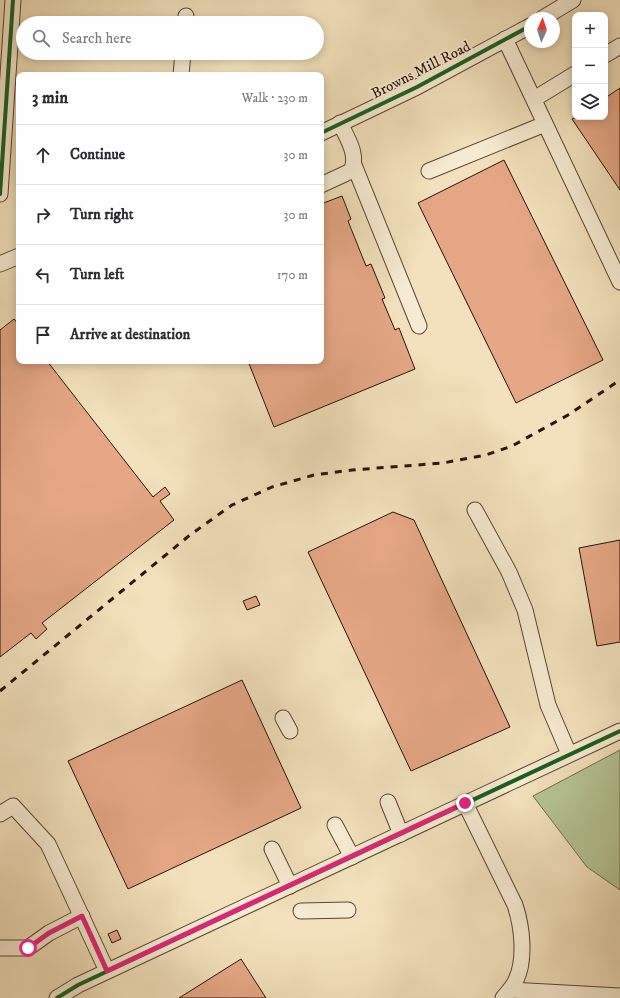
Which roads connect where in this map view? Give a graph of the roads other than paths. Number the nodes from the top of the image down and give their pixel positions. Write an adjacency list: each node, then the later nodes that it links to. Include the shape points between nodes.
1 (13, 0): 18 (street)
2 (573, 0): 3 (street)
3 (553, 12)
4 (524, 29): 5 (street, Browns Mill Road)
5 (505, 39): 11 (street); 12 (street, Browns Mill Road)
6 (620, 46): 7 (street)
7 (608, 53)
8 (182, 60): 9 (street)
9 (181, 72)
10 (572, 76): 11 (street)
11 (534, 99): 13 (street)
12 (340, 124): 14 (street, Browns Mill Road); 15 (street, via 353,154)
13 (545, 124): 16 (street); 21 (street)
14 (324, 132)
15 (354, 166): 17 (street, via 351,171); 22 (street)
16 (429, 171)
17 (324, 184)
18 (0, 194)
19 (16, 257): 20 (street)
20 (0, 264)
21 (620, 282)
22 (419, 326)
23 (475, 510): 25 (street, via 509,572 524,610 548,705)
24 (620, 731): 25 (street)
25 (569, 754): 27 (street)
26 (388, 802): 30 (street)
27 (465, 803): 30 (street); 39 (street, via 515,905 520,921 521,962 517,979)
28 (0, 814): 36 (street, via 12,806 48,844)
29 (335, 825): 32 (street)
30 (401, 834): 32 (street)
31 (272, 849): 33 (street)
32 (352, 857): 33 (street)
33 (290, 886): 38 (street)
34 (348, 910): 35 (street)
35 (301, 911)
36 (82, 916): 37 (street, via 49,933 28,948); 38 (street)
37 (0, 948)
38 (107, 971): 41 (street)
39 (507, 994): 40 (street)
40 (620, 996)
41 (57, 998)

